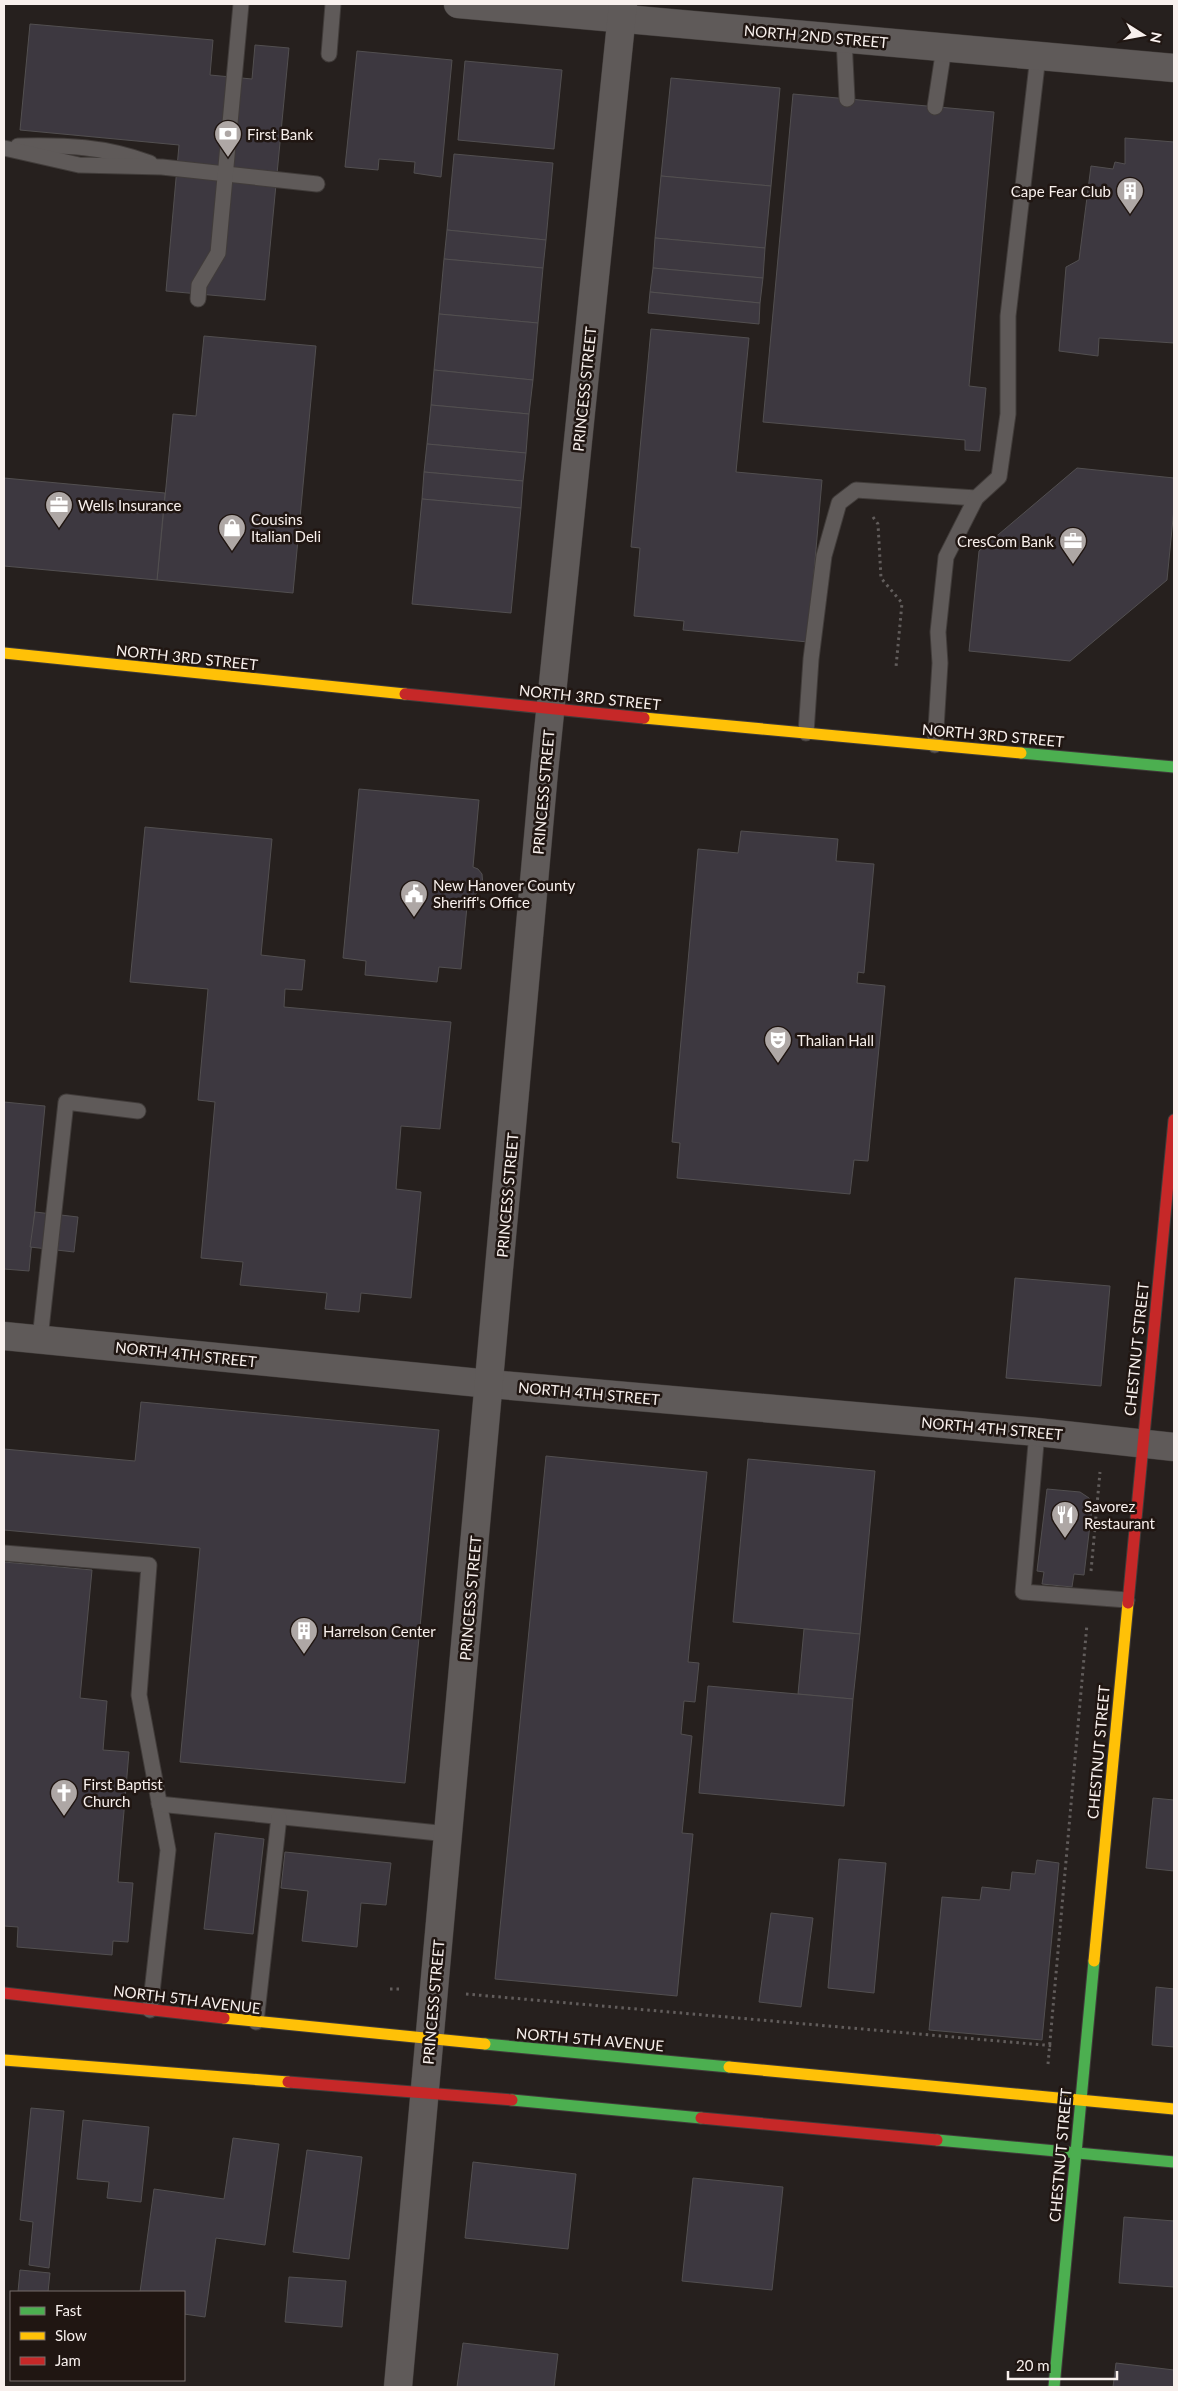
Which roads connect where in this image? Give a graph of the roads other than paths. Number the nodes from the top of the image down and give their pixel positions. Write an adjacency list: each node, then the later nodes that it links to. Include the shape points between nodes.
1 (241, 4): 13 (lane)
2 (333, 4): 7 (lane)
3 (458, 4): 4 (street, NORTH 2ND STREET)
4 (622, 12): 5 (street, NORTH 2ND STREET); 18 (street, PRINCESS STREET)
5 (844, 38): 6 (street, NORTH 2ND STREET); 10 (lane)
6 (944, 48): 8 (street, NORTH 2ND STREET); 11 (lane)
7 (329, 54)
8 (1038, 56): 9 (street, NORTH 2ND STREET); 16 (lane, via 1008,316 1008,414 999,477)
9 (1174, 68)
10 (847, 99)
11 (935, 107)
12 (4, 147): 13 (lane, via 82,146 162,167)
13 (225, 174): 14 (lane); 15 (lane, via 218,253 199,285)
14 (317, 184)
15 (198, 299)
16 (976, 498): 19 (lane, via 856,490 839,503 824,556); 20 (lane, via 946,557 938,632 940,663)
17 (4, 653): 18 (street, NORTH 3RD STREET)
18 (550, 709): 19 (street, NORTH 3RD STREET); 26 (street, PRINCESS STREET)
19 (806, 733): 20 (street, NORTH 3RD STREET)
20 (935, 745): 21 (street, NORTH 3RD STREET)
21 (1174, 767)
22 (138, 1111): 25 (lane, via 66,1102)
23 (1174, 1120): 28 (street, CHESTNUT STREET)
24 (4, 1336): 25 (street, NORTH 4TH STREET)
25 (40, 1339): 26 (street, NORTH 4TH STREET)
26 (490, 1384): 27 (street, NORTH 4TH STREET); 34 (street, PRINCESS STREET)
27 (1038, 1432): 28 (street, NORTH 4TH STREET); 31 (lane, via 1023,1592)
28 (1142, 1444): 29 (street, NORTH 4TH STREET); 31 (street, CHESTNUT STREET)
29 (1174, 1447)
30 (4, 1553): 32 (lane, via 149,1565 139,1695)
31 (1127, 1600): 41 (street, CHESTNUT STREET)
32 (159, 1804): 33 (lane); 36 (lane, via 168,1850)
33 (279, 1817): 34 (lane); 37 (lane)
34 (448, 1834): 38 (street, PRINCESS STREET)
35 (4, 1993): 36 (street, NORTH 5TH AVENUE)
36 (150, 2010): 37 (street, NORTH 5TH AVENUE)
37 (256, 2022): 38 (street, NORTH 5TH AVENUE)
38 (429, 2039): 40 (street, PRINCESS STREET); 41 (street, NORTH 5TH AVENUE)
39 (4, 2060): 40 (street)
40 (426, 2092): 43 (street); 45 (street, PRINCESS STREET)
41 (1080, 2100): 42 (street, NORTH 5TH AVENUE); 43 (street, CHESTNUT STREET)
42 (1174, 2109)
43 (1076, 2152): 44 (street); 46 (street, CHESTNUT STREET)
44 (1174, 2162)
45 (398, 2387)
46 (1054, 2387)

